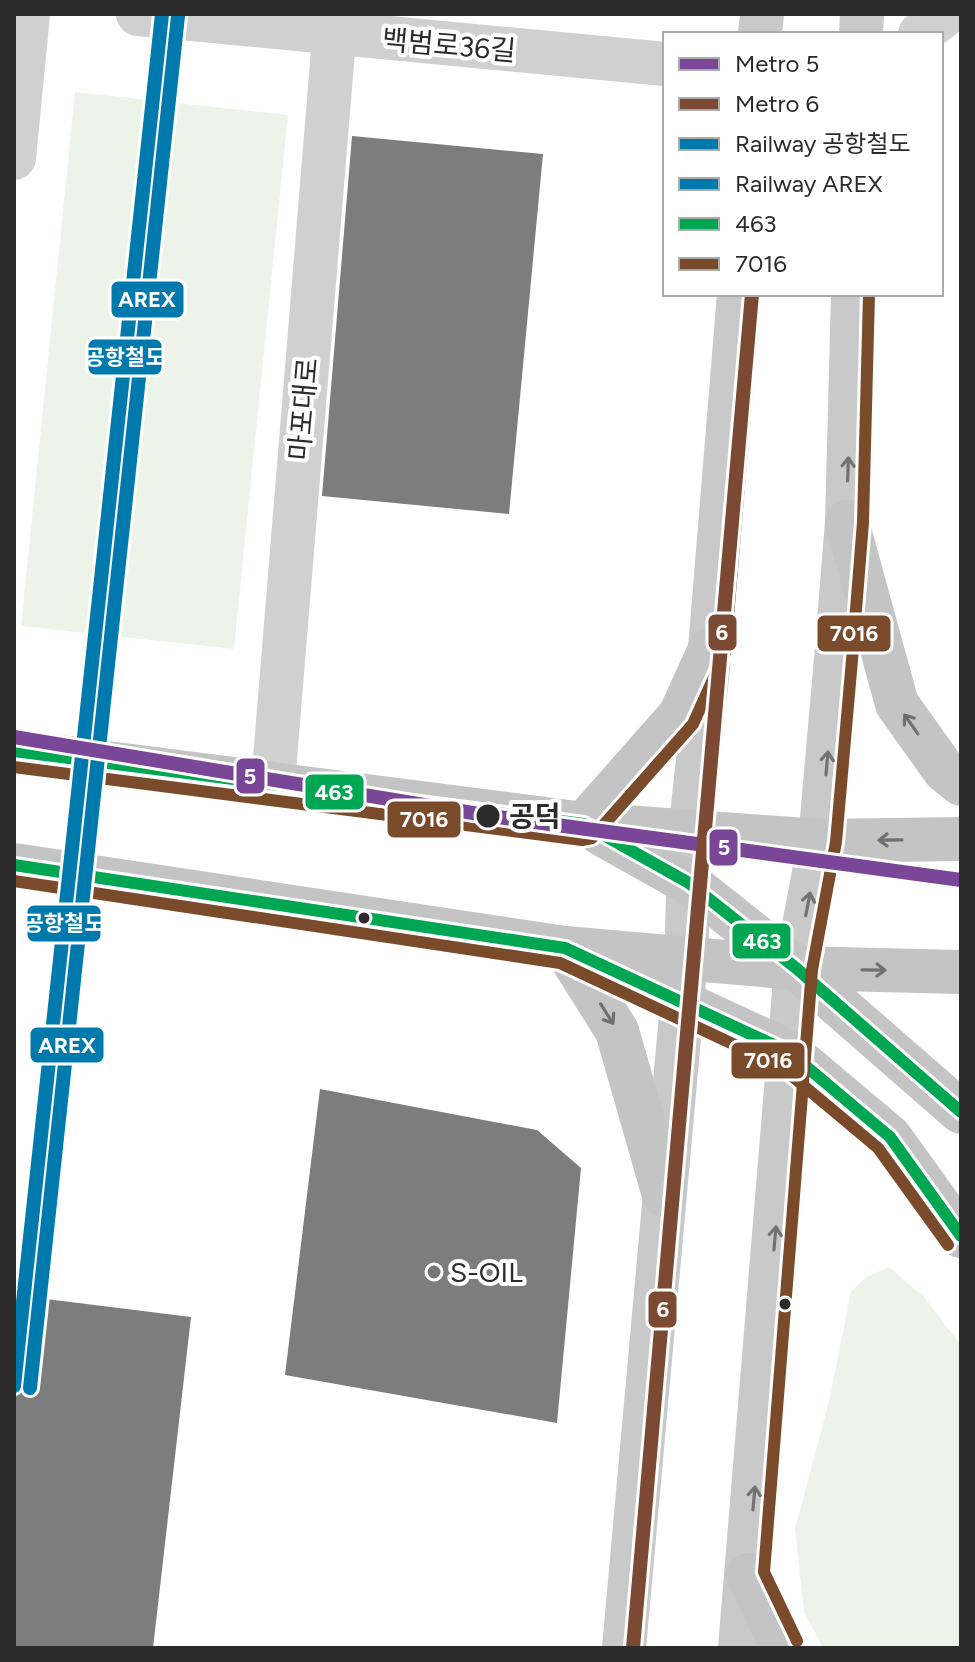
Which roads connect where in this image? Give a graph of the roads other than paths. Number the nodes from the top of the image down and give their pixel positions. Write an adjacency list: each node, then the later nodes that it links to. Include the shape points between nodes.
1 (28, 14): 7 (street)
2 (138, 14): 4 (street, 백범로36길)
3 (946, 14): 5 (street)
4 (335, 24): 6 (street, 백범로36길); 13 (street, 마포대로)
5 (923, 32)
6 (663, 64)
7 (14, 158)
8 (739, 296): 11 (main road)
9 (853, 296): 10 (main road, one-way to 9)
10 (847, 522): 14 (main road, one-way to 10, via 944,770 897,704); 18 (main road, one-way to 10)
11 (710, 649): 15 (main road, via 680,715); 16 (main road)
12 (14, 751): 13 (main road)
13 (273, 783): 15 (main road)
14 (961, 784)
15 (584, 824): 16 (main road); 20 (main road)
16 (690, 834): 18 (main road); 20 (main road)
17 (961, 839): 18 (main road, one-way to 18)
18 (820, 841): 23 (main road, one-way to 18)
19 (14, 865): 21 (main road)
20 (689, 883): 22 (main road); 23 (main road)
21 (565, 948): 22 (main road); 25 (main road); 28 (main road, one-way to 28, via 617,1031)
22 (686, 960): 23 (main road); 25 (main road)
23 (796, 968): 24 (main road, one-way to 24); 26 (main road); 27 (main road)
24 (961, 972)
25 (681, 1003): 26 (main road); 28 (main road)
26 (789, 1052): 29 (main road, via 890,1137); 30 (main road, one-way to 26)
27 (961, 1112)
28 (664, 1195): 31 (main road)
29 (961, 1236)
30 (748, 1575): 32 (main road); 33 (main road)
31 (624, 1648)
32 (740, 1648)
33 (783, 1648)

